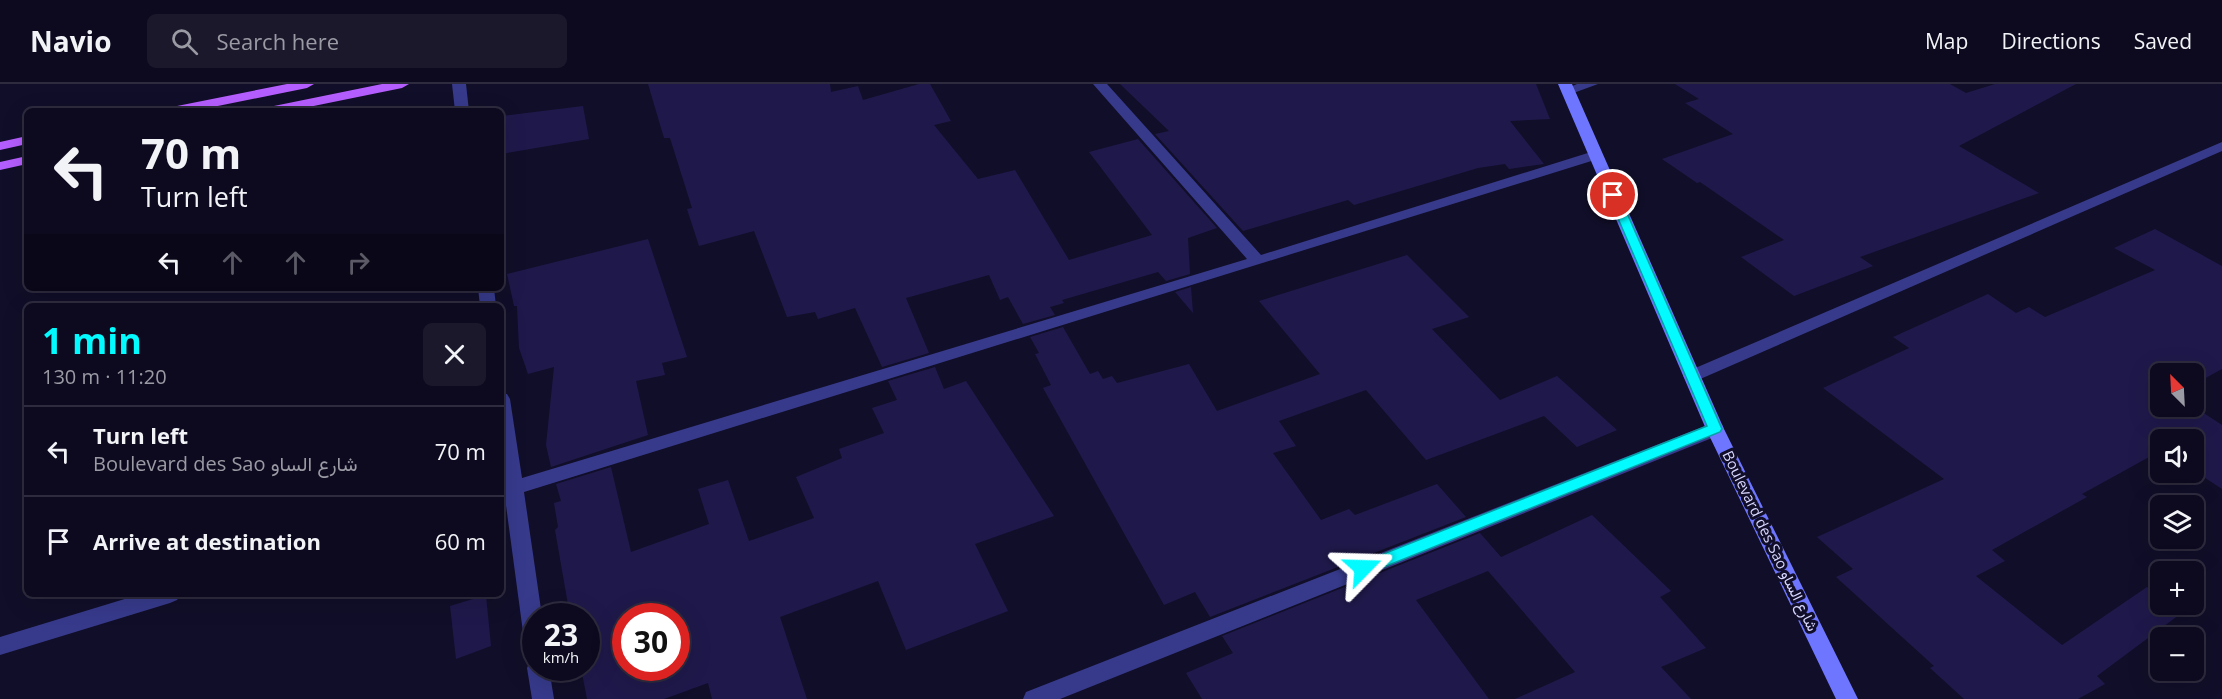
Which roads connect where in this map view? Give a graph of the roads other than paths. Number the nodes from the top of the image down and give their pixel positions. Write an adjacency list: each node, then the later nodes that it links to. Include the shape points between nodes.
1 (307, 84): 7 (main road)
2 (402, 84): 8 (main road)
3 (459, 84): 9 (street)
4 (1100, 84): 16 (street)
5 (1591, 84): 6 (street)
6 (1567, 88): 13 (street, Boulevard des Sao شارع الساو)
7 (187, 108)
8 (284, 108)
9 (462, 108)
10 (24, 141): 11 (main road)
11 (0, 146)
12 (2222, 146): 17 (street)
13 (1596, 155): 16 (street); 17 (street, Boulevard des Sao شارع الساو)
14 (24, 161): 15 (main road)
15 (0, 166)
16 (1258, 261): 20 (street)
17 (1692, 376): 18 (street, Boulevard des Sao شارع الساو)
18 (1715, 429): 26 (street); 27 (street, Boulevard des Sao شارع الساو)
19 (504, 445): 20 (street)
20 (507, 491): 22 (street)
21 (160, 597): 23 (street)
22 (528, 603)
23 (0, 646)
24 (540, 681): 25 (street)
25 (543, 699)
26 (1034, 699)
27 (1847, 699)

